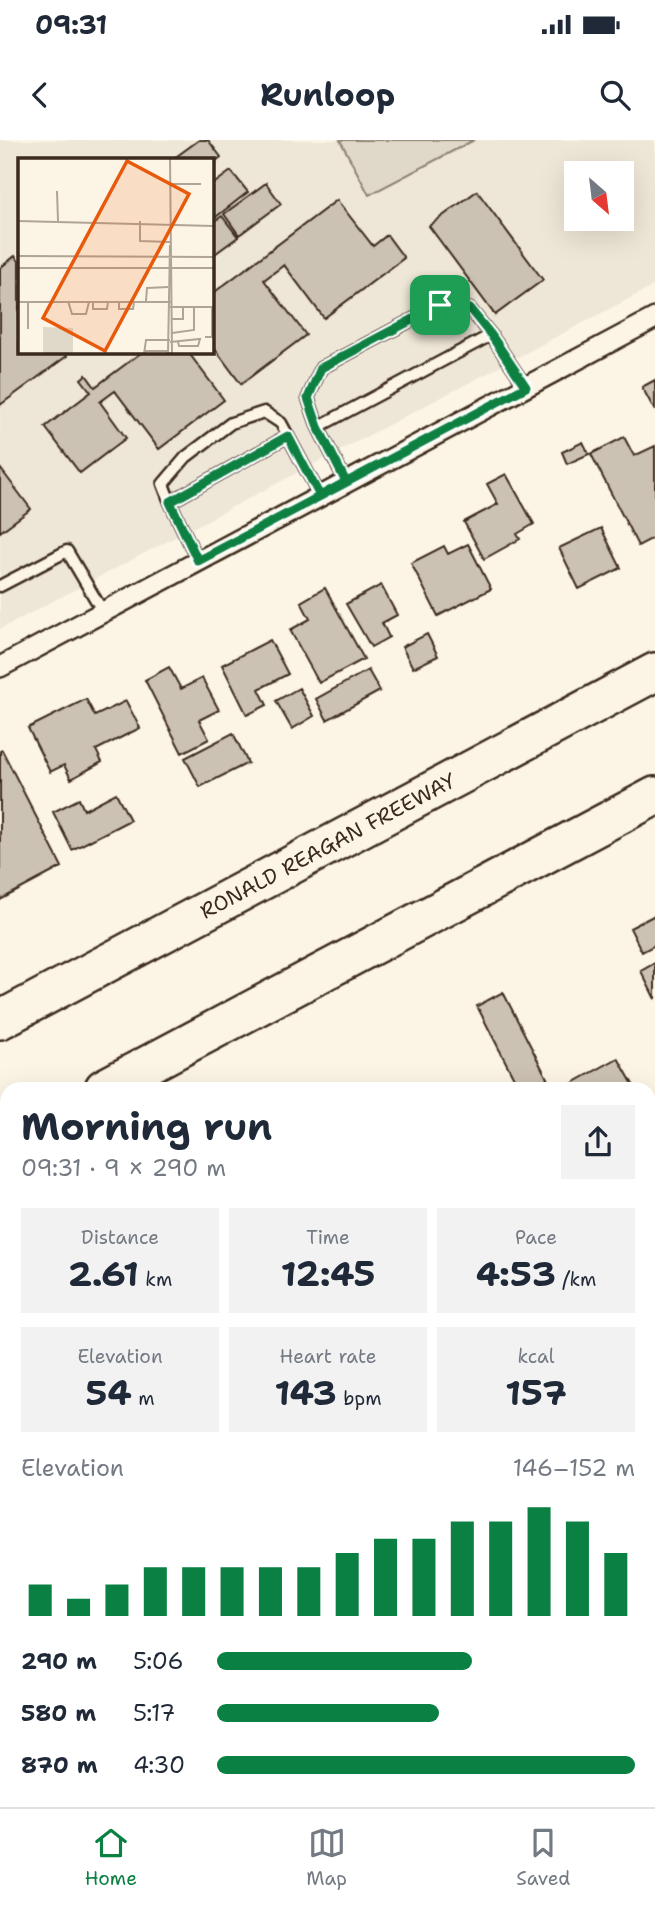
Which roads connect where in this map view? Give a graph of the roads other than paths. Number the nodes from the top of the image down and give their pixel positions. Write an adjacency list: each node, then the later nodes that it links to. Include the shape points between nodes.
1 (655, 318): 3 (street)
2 (491, 335): 3 (lane); 4 (lane); 4 (lane, via 470,309 440,305 321,368 308,398)
3 (526, 387): 6 (street)
4 (318, 427): 6 (lane)
5 (288, 436): 7 (lane); 8 (lane); 8 (lane, via 281,423 264,412 231,423 186,457 163,484)
6 (346, 482): 7 (street)
7 (320, 496): 9 (street)
8 (170, 502): 9 (lane)
9 (198, 561): 11 (street)
10 (0, 586): 11 (lane, via 67,551)
11 (103, 612): 12 (street)
12 (0, 667)
13 (655, 672): 15 (highway, RONALD REAGAN FREEWAY)
14 (655, 796): 16 (highway)
15 (0, 1020)
16 (115, 1082)

